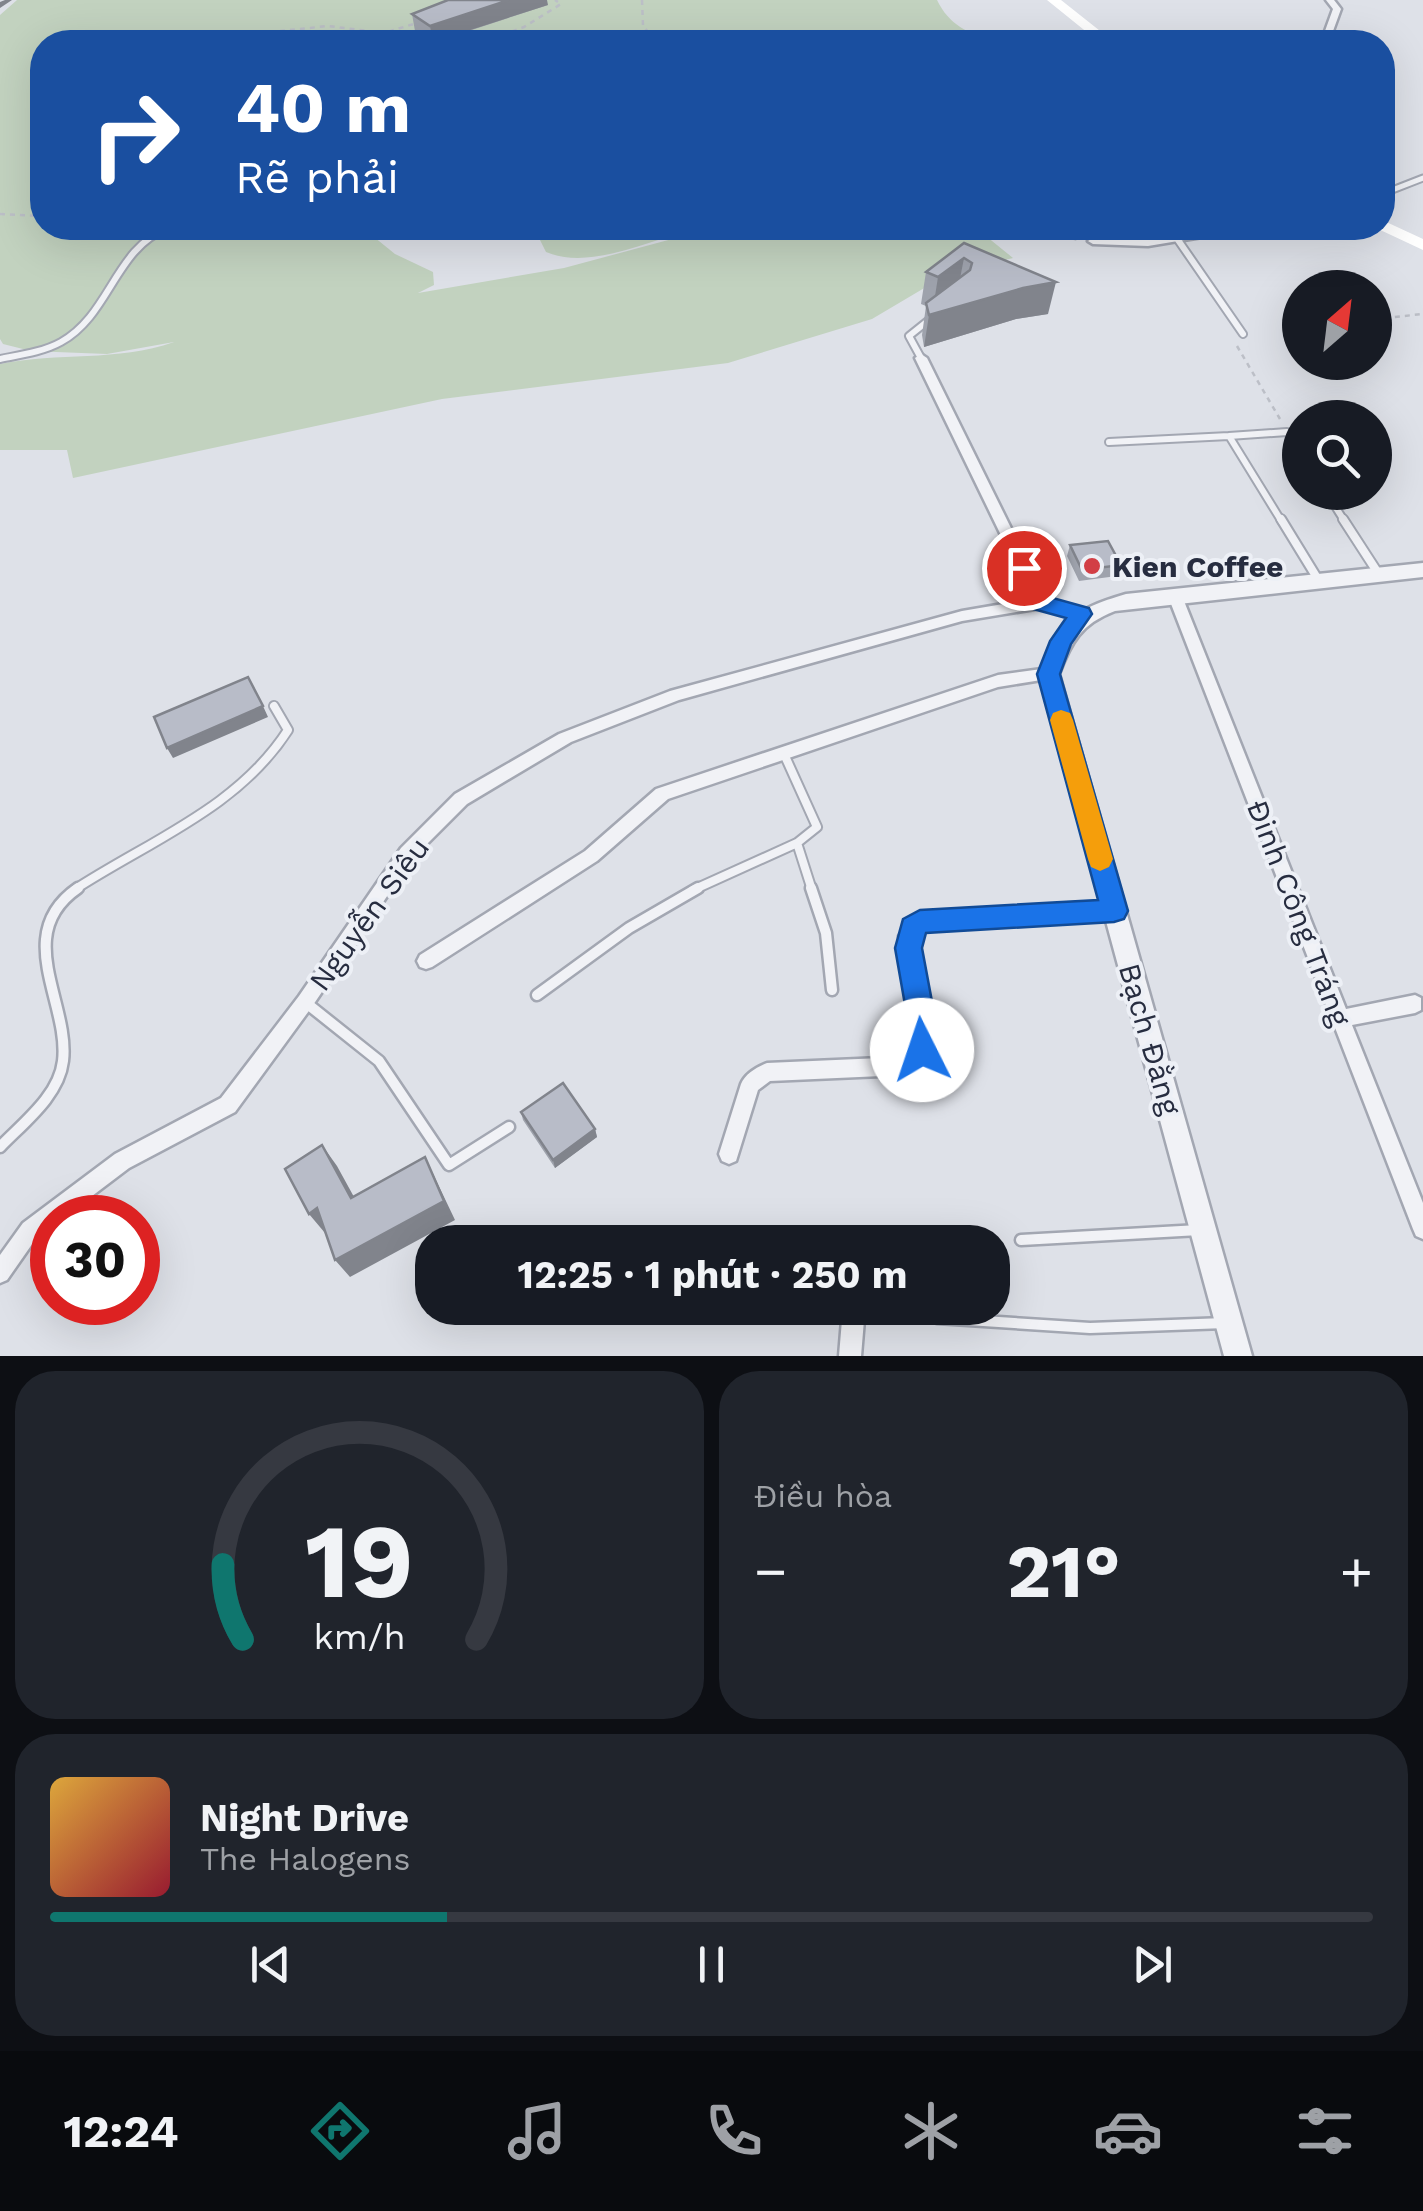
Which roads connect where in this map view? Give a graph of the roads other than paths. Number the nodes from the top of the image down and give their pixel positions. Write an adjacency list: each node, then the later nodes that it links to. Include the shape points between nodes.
1 (1053, 0): 3 (main road)
2 (1330, 0): 4 (street, via 1337,9)
3 (1092, 30)
4 (1329, 30)
5 (1423, 178): 6 (lane)
6 (1395, 189)
7 (1395, 231): 11 (main road)
8 (148, 240): 15 (lane, via 128,256 94,315 64,342)
9 (1178, 240): 10 (street); 13 (lane)
10 (1093, 241)
11 (1423, 245)
12 (935, 316): 14 (lane, via 909,336)
13 (1244, 334)
14 (921, 358): 24 (street)
15 (0, 359)
16 (1282, 432): 17 (lane)
17 (1229, 436): 18 (lane); 22 (lane)
18 (1109, 442)
19 (1338, 510): 21 (lane)
20 (1423, 570): 21 (street)
21 (1380, 575): 22 (street)
22 (1319, 581): 23 (street)
23 (1175, 596): 25 (street); 36 (street, Đinh Công Tráng)
24 (1041, 603): 25 (street); 34 (street, Nguyễn Siêu, via 842,646 675,695 565,738 461,799 407,853)
25 (1082, 614): 26 (street)
26 (1048, 674): 28 (street, via 998,681); 30 (street, Bạch Đằng)
27 (274, 706): 38 (lane, via 288,730 276,754 244,785 61,900 45,934 43,970 63,1044 57,1082)
28 (784, 754): 29 (lane, via 817,827); 31 (street, via 662,794 592,856)
29 (797, 843): 32 (lane, via 826,933); 33 (lane, via 743,863 612,936)
30 (1114, 911): 39 (street, via 920,922 908,936 925,1039 916,1061 756,1076); 43 (street, Bạch Đằng)
31 (426, 962)
32 (832, 990)
33 (538, 995)
34 (304, 1002): 37 (lane, via 378,1061 449,1165); 40 (street, Nguyễn Siêu, via 228,1105 122,1161)
35 (1419, 1003): 36 (street)
36 (1341, 1019): 41 (street, Đinh Công Tráng)
37 (509, 1127)
38 (0, 1147)
39 (730, 1154)
40 (77, 1195)
41 (1423, 1229)
42 (30, 1230): 45 (lane); 46 (street, Nguyễn Siêu)
43 (1203, 1230): 44 (lane); 48 (street, Bạch Đằng)
44 (1022, 1240)
45 (0, 1249)
46 (0, 1273)
47 (1010, 1323): 48 (lane, via 1090,1328)
48 (1229, 1323): 51 (street, Bạch Đằng)
49 (853, 1325): 50 (street)
50 (850, 1356)
51 (1238, 1356)

